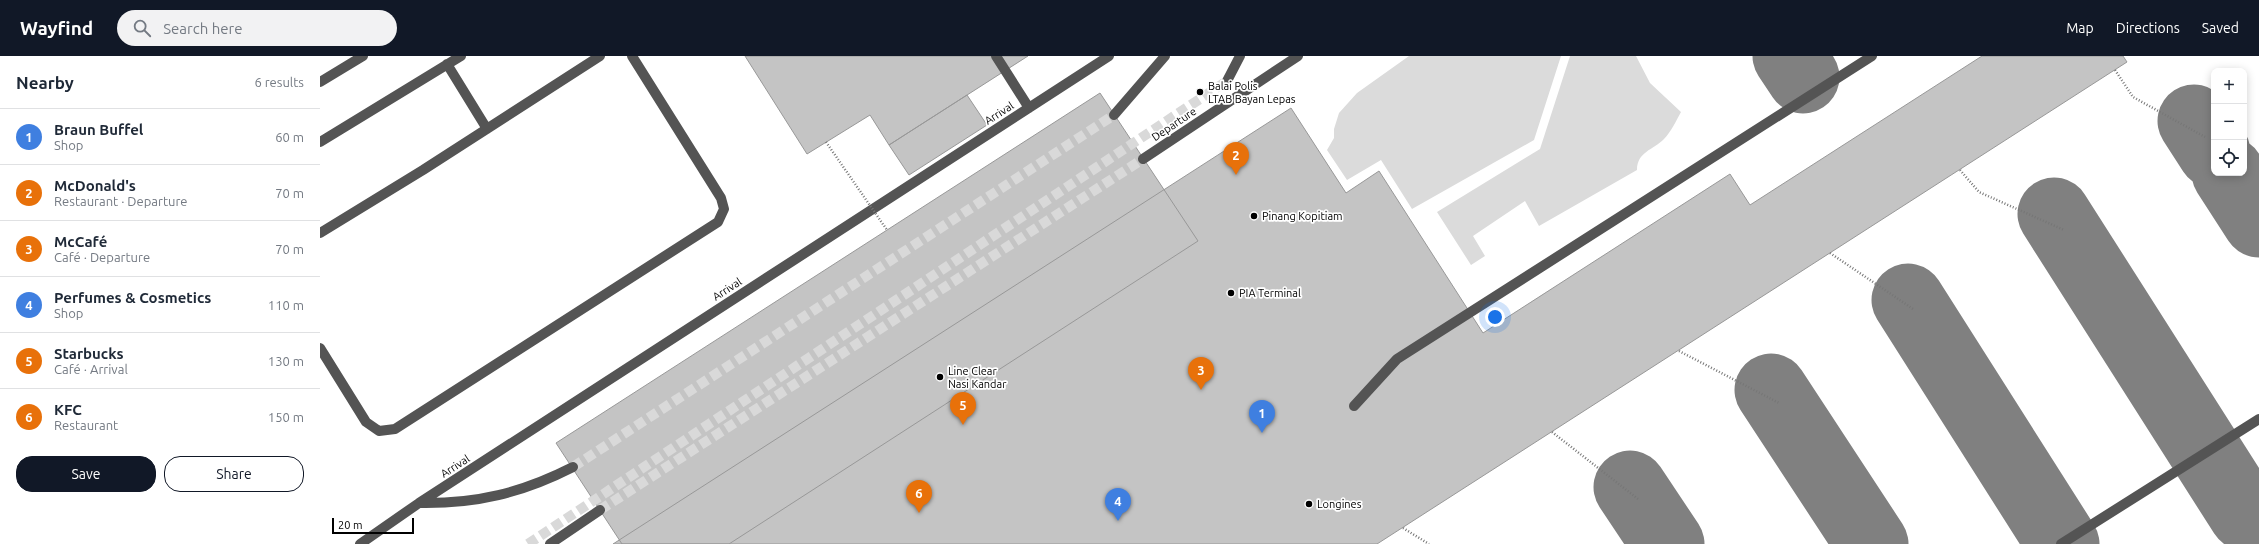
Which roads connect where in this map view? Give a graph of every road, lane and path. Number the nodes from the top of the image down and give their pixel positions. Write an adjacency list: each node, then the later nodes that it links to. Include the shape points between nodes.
1 (363, 56): 14 (street)
2 (461, 56): 11 (street)
3 (600, 56): 17 (street)
4 (632, 56): 28 (street, via 721,198 724,208 718,222 395,429 379,431 366,422)
5 (996, 56): 15 (street)
6 (1109, 56): 15 (street, Arrival)
7 (1165, 56): 16 (street)
8 (1240, 56): 13 (street)
9 (1298, 56): 21 (street, Departure)
10 (1872, 56): 31 (street, via 1397,359)
11 (447, 64): 17 (street); 19 (street)
12 (2115, 70): 18 (path, via 2133,97)
13 (1227, 81)
14 (320, 82)
15 (1029, 108): 36 (street, Arrival)
16 (1114, 115)
17 (487, 129): 25 (street)
18 (2205, 137)
19 (320, 142)
20 (826, 142): 23 (path, bridge)
21 (1143, 159)
22 (1960, 170): 24 (path, via 1978,192)
23 (887, 230)
24 (2064, 230)
25 (320, 233)
26 (1830, 254): 27 (path)
27 (1913, 309)
28 (320, 348)
29 (1679, 351): 30 (path)
30 (1779, 403)
31 (1354, 406)
32 (2259, 418): 42 (street)
33 (1552, 432): 35 (path)
34 (573, 467): 36 (street, via 542,483 489,498 455,504)
35 (1638, 499)
36 (419, 503): 39 (street, Arrival)
37 (600, 510): 40 (street)
38 (1403, 528): 41 (path)
39 (360, 544)
40 (550, 544)
41 (1429, 544)
42 (2061, 544)

